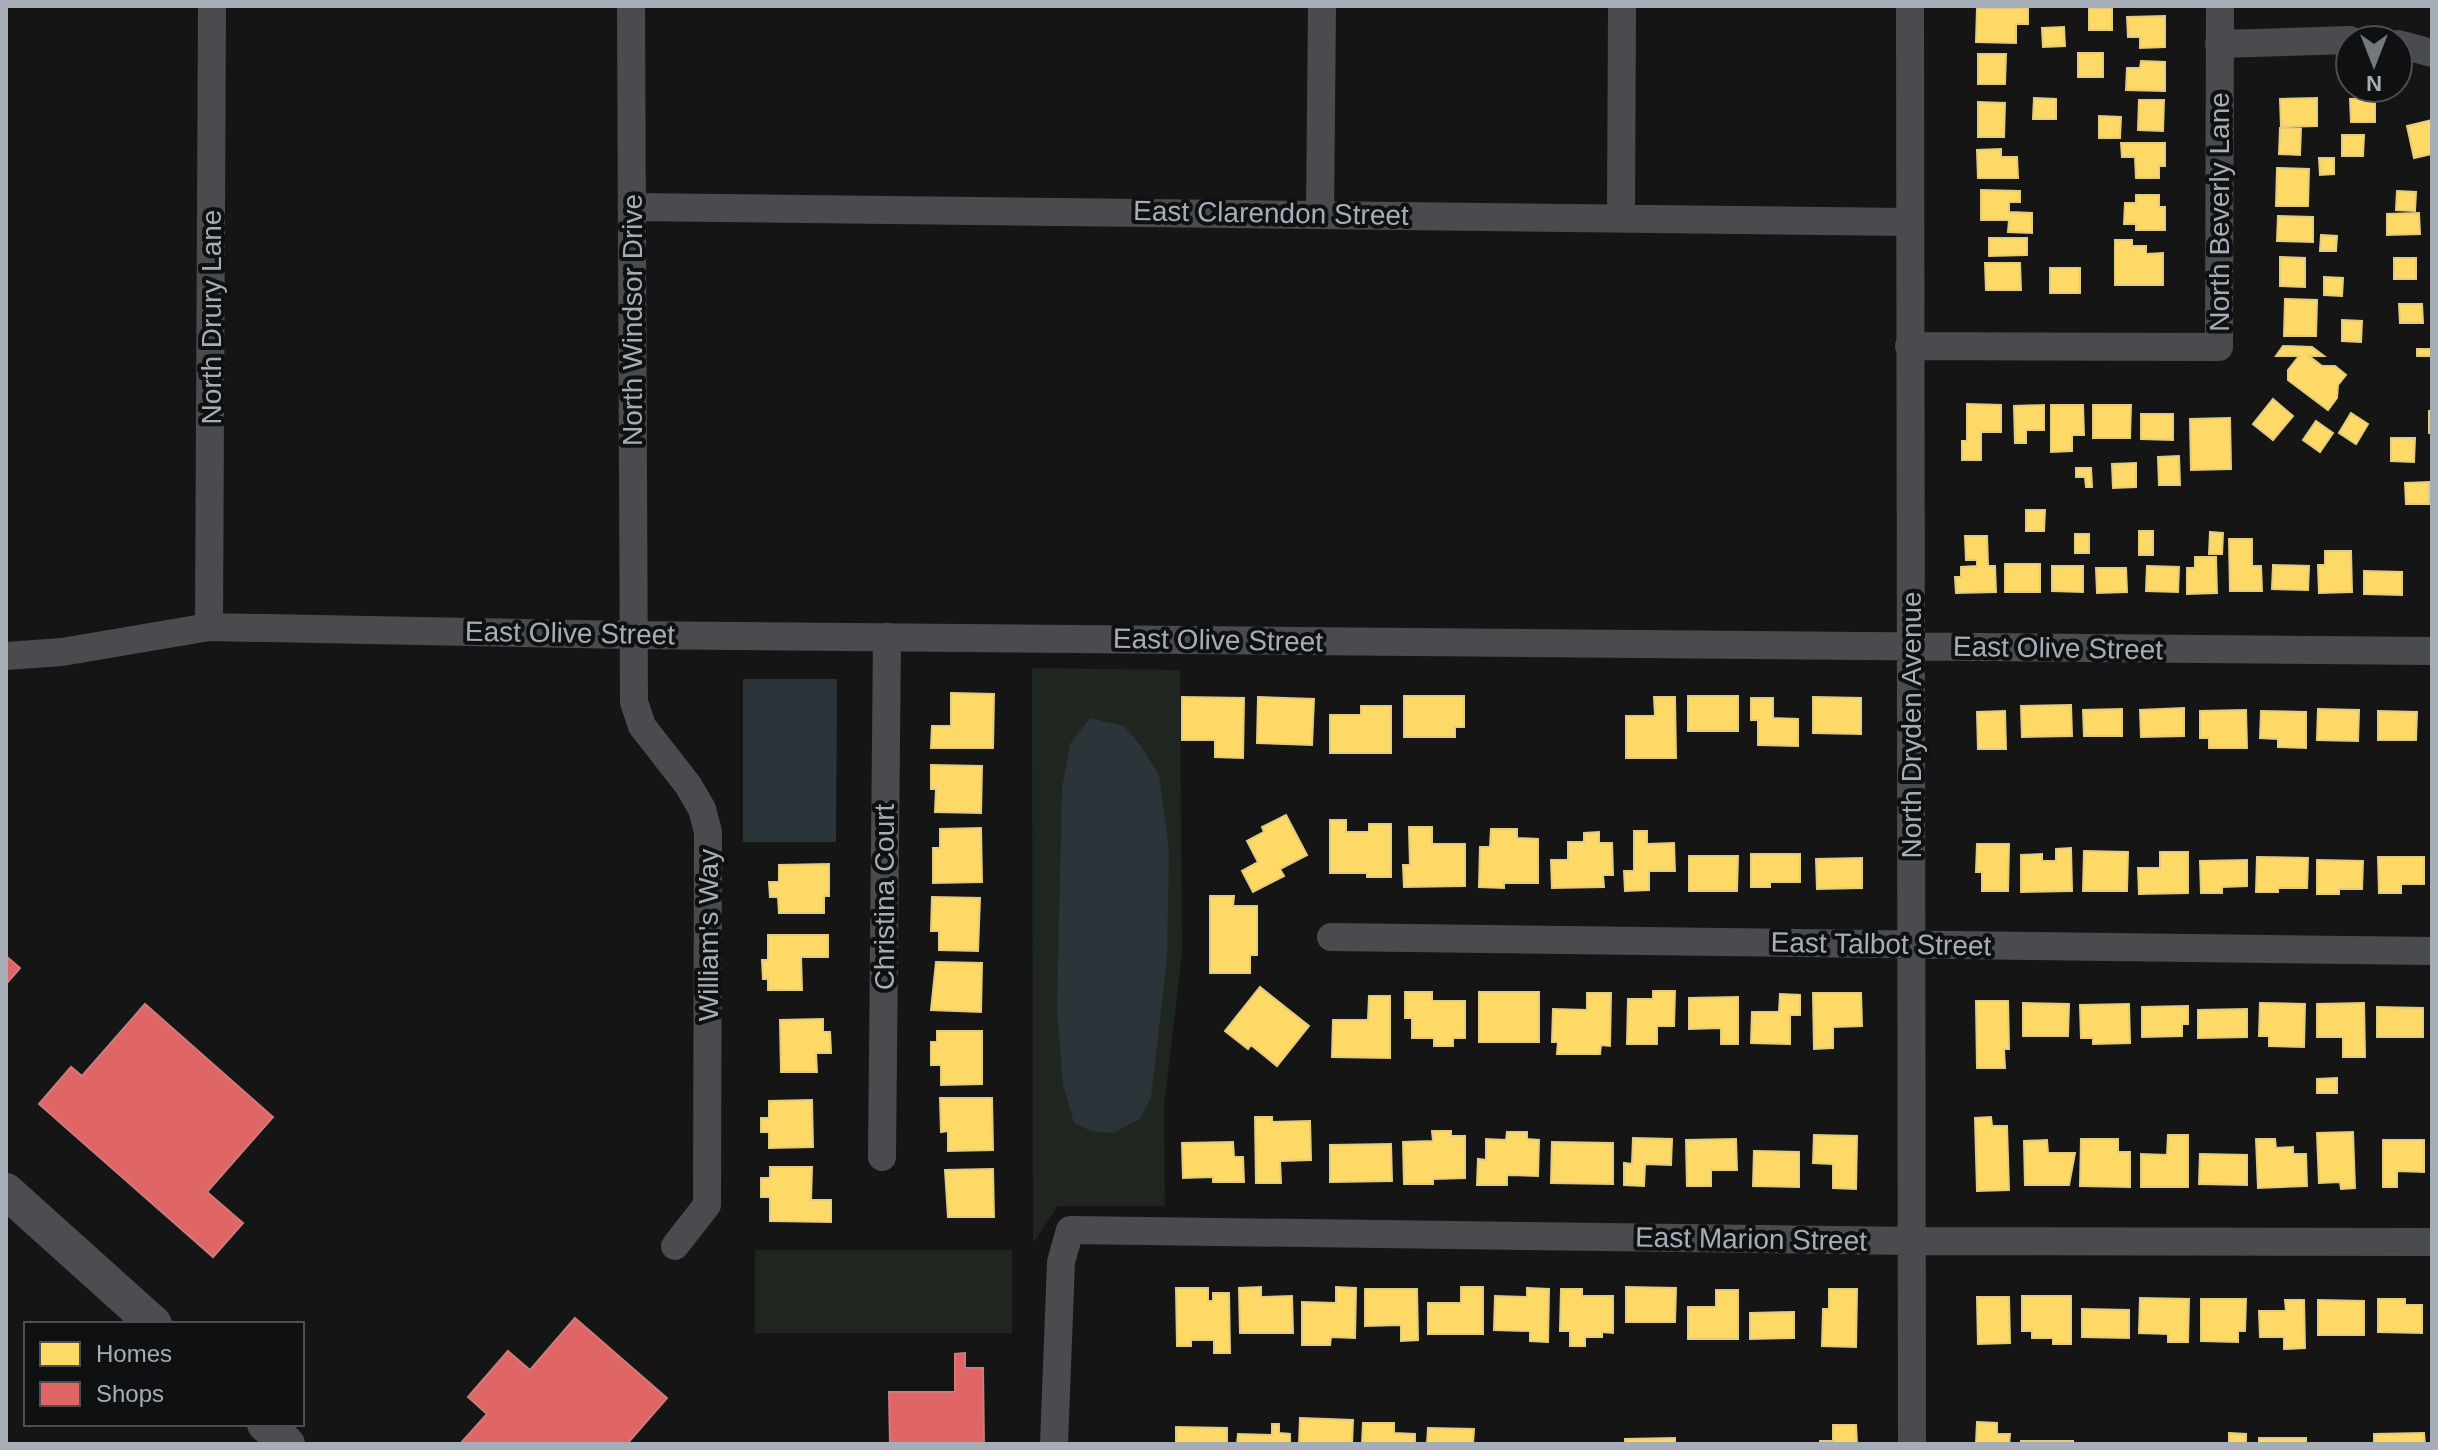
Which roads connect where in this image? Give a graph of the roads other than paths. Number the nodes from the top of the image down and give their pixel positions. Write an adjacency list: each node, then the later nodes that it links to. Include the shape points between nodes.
1 (212, 6): 14 (street, North Drury Lane)
2 (631, 6): 9 (street, North Windsor Drive)
3 (1322, 6): 10 (street)
4 (1622, 6): 11 (street)
5 (1910, 6): 12 (street, North Dryden Avenue)
6 (2220, 6): 8 (street, North Beverly Lane)
7 (2334, 40): 8 (street)
8 (2219, 44): 13 (street, North Beverly Lane, via 2219,347)
9 (632, 207): 10 (street, East Clarendon Street); 15 (street, North Windsor Drive)
10 (1320, 214): 11 (street, East Clarendon Street)
11 (1621, 217): 12 (street, East Clarendon Street)
12 (1910, 222): 13 (street, North Dryden Avenue)
13 (1909, 346): 17 (street, North Dryden Avenue)
14 (209, 627): 15 (street, East Olive Street); 19 (street, East Olive Street)
15 (632, 635): 16 (street, East Olive Street); 27 (street, William's Way, via 634,702 642,726 688,785 708,832 707,1205)
16 (887, 637): 17 (street, East Olive Street); 23 (street, Christina Court)
17 (1911, 646): 18 (street, East Olive Street); 21 (street, North Dryden Avenue)
18 (2432, 651)
19 (6, 656)
20 (1331, 937): 21 (street, East Talbot Street)
21 (1912, 945): 22 (street, East Talbot Street); 25 (street, North Dryden Avenue)
22 (2432, 951)
23 (882, 1157)
24 (6, 1191): 28 (main road)
25 (1913, 1241): 26 (street, East Marion Street); 31 (street, East Marion Street, via 1070,1230 1061,1262); 32 (street, North Dryden Avenue)
26 (2432, 1242)
27 (675, 1246)
28 (152, 1322)
29 (267, 1426): 30 (main road)
30 (287, 1444)
31 (1054, 1444)
32 (1912, 1444)

